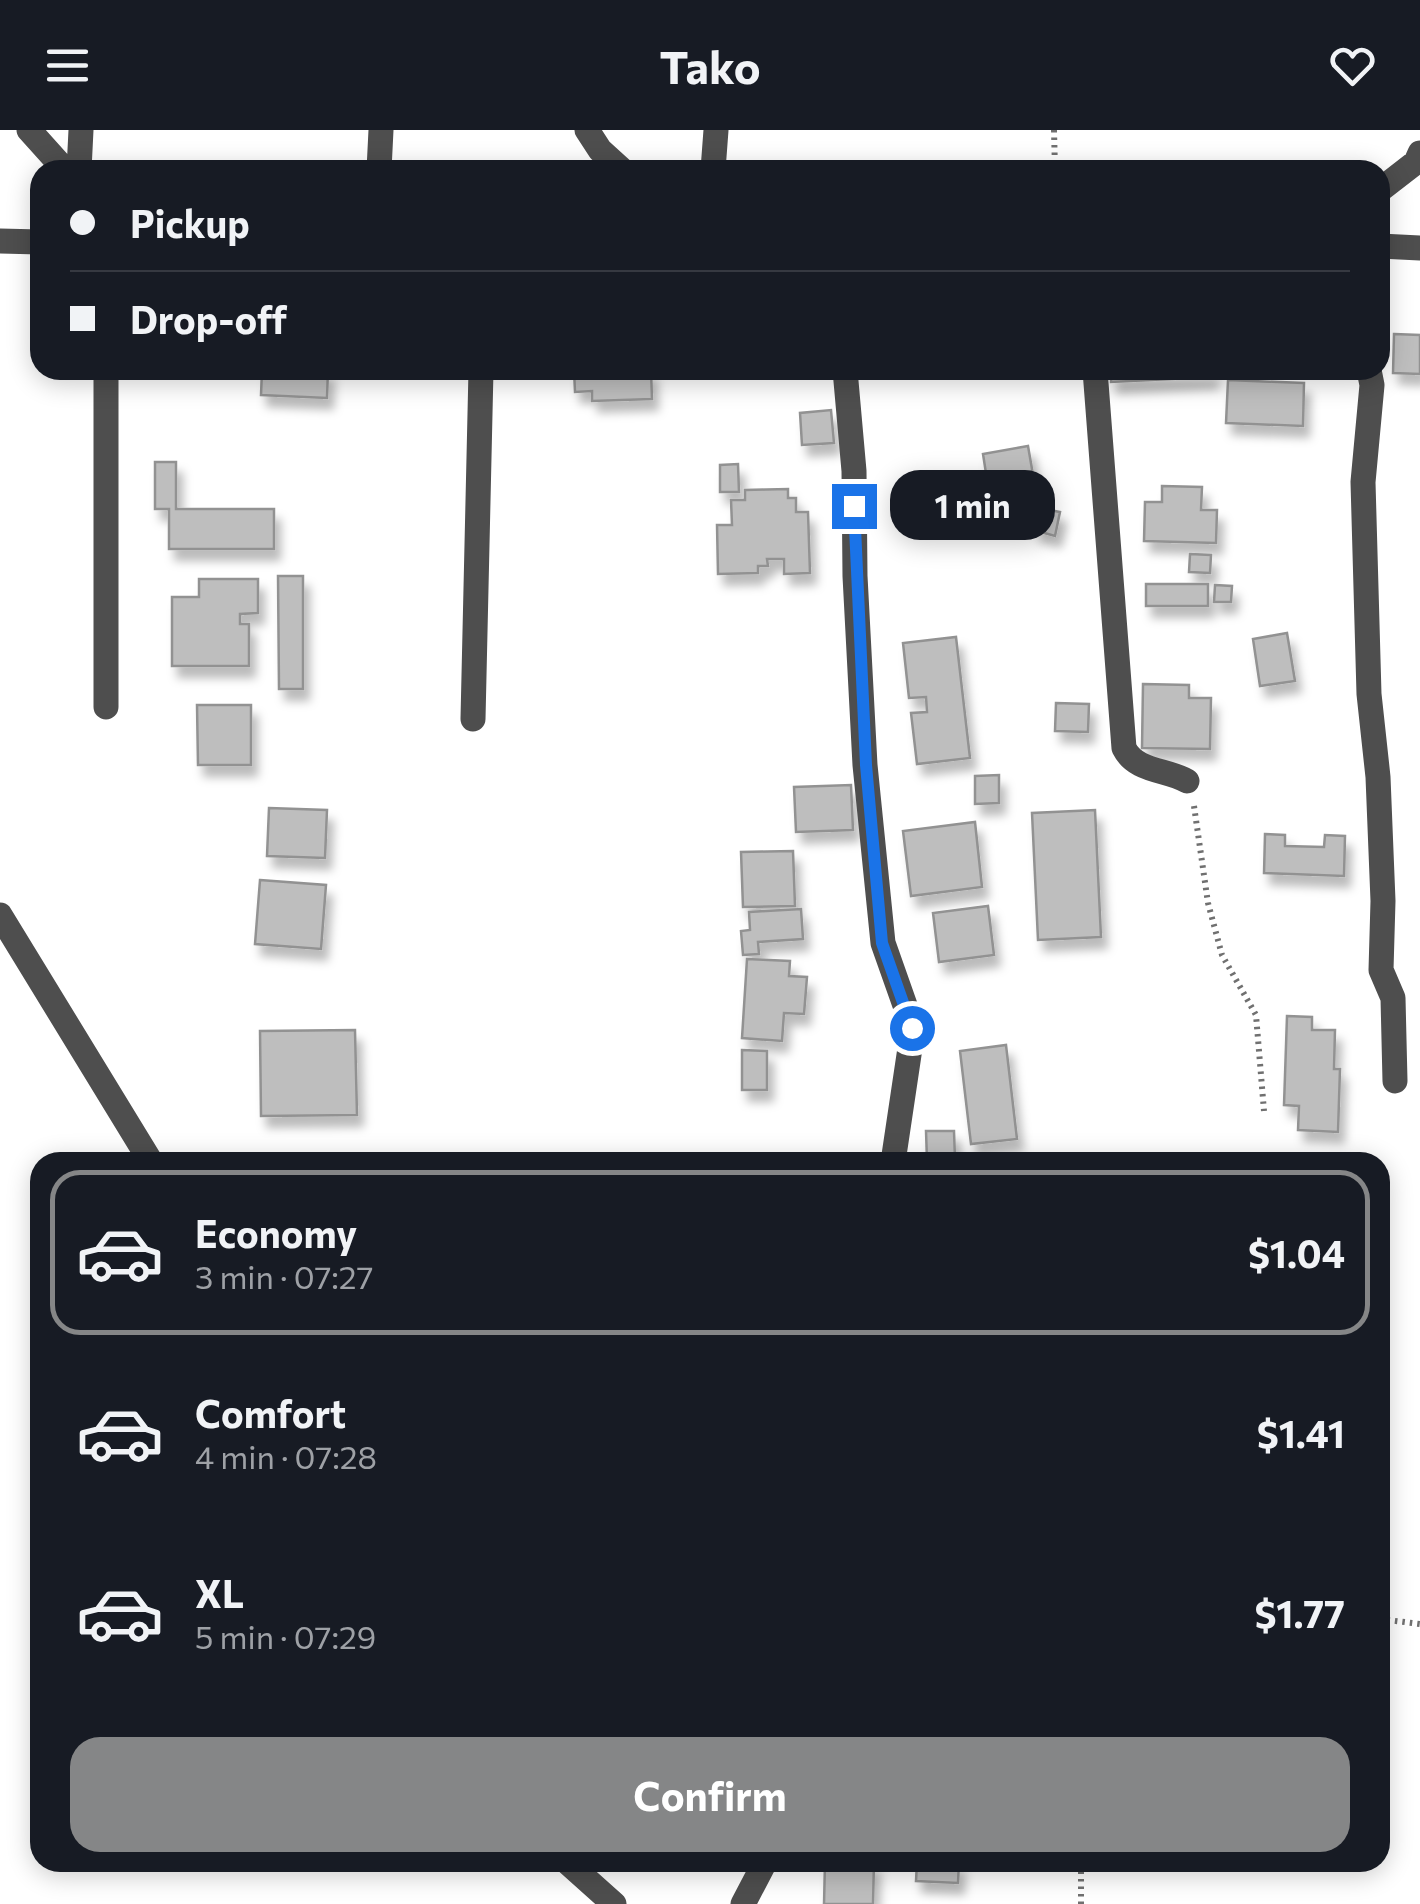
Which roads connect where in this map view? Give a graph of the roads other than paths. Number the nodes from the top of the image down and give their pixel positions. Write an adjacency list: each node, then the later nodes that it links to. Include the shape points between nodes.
1 (30, 130): 7 (street)
2 (81, 130): 8 (street)
3 (381, 130): 9 (street)
4 (586, 130): 10 (street)
5 (716, 130): 11 (street)
6 (1420, 153): 12 (street)
7 (57, 160)
8 (80, 160)
9 (380, 160)
10 (611, 160)
11 (714, 160)
12 (1390, 182)
13 (0, 241): 14 (street)
14 (30, 242)
15 (1390, 246): 16 (street)
16 (1420, 248)
17 (106, 380): 22 (street)
18 (482, 380): 23 (street)
19 (846, 380): 28 (street, via 882,943 912,1028)
20 (1096, 380): 24 (street, via 1124,748 1142,766)
21 (1371, 380): 26 (street, via 1363,482 1369,694 1379,794 1381,970 1393,998)
22 (106, 707)
23 (473, 719)
24 (1188, 782)
25 (0, 915): 27 (street)
26 (1395, 1081)
27 (145, 1152)
28 (894, 1152)
29 (578, 1872): 31 (street)
30 (760, 1872): 32 (street)
31 (614, 1904)
32 (743, 1904)

